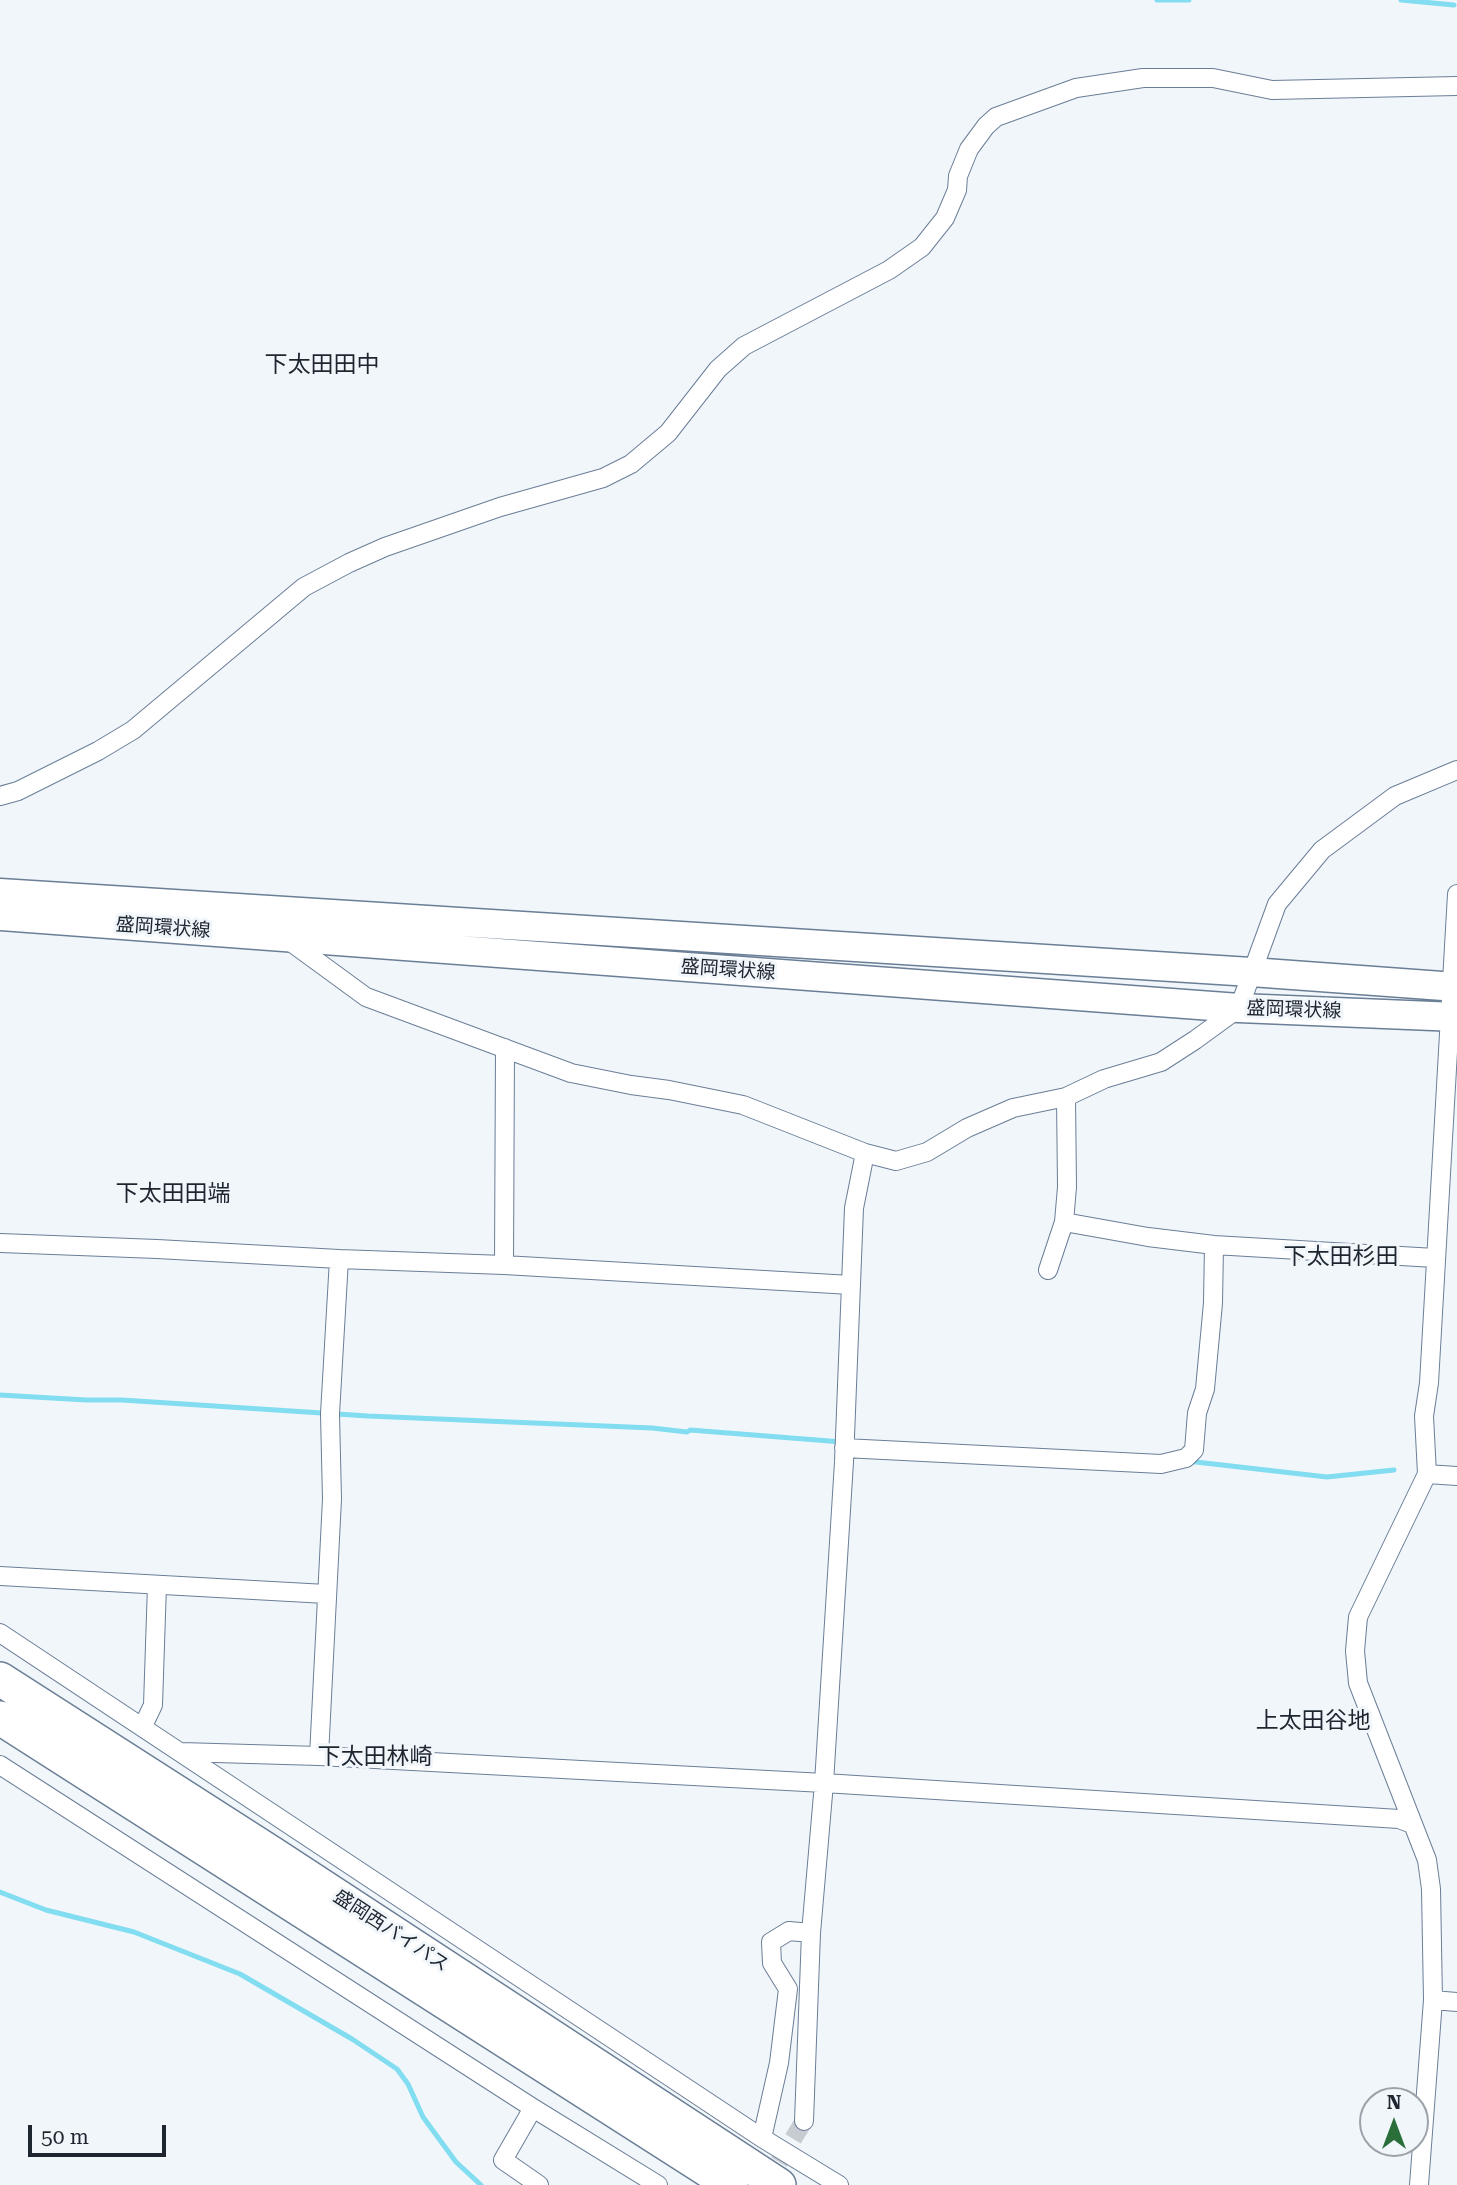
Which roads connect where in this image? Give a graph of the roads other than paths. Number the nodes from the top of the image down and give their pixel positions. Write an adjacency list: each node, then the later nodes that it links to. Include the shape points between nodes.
1 (1457, 86): 3 (street, via 1272,90 1213,78 1143,78 1076,88 996,117 969,149 944,218 922,247 889,270 744,346 718,369 668,433 631,464 603,478 500,507 349,563 304,587 133,730)
2 (1457, 770): 8 (street, via 1395,796 1322,850 1277,904)
3 (0, 796)
4 (0, 893): 8 (main road, 盛岡環状線)
5 (1457, 894): 9 (street)
6 (0, 916): 7 (main road, 盛岡環状線)
7 (284, 937): 10 (main road, 盛岡環状線); 12 (street, via 366,997)
8 (1251, 972): 9 (main road, 盛岡環状線); 10 (street)
9 (1455, 987): 11 (street)
10 (1239, 1008): 11 (main road, 盛岡環状線); 13 (street, via 1161,1062 1104,1079)
11 (1454, 1017): 15 (street)
12 (505, 1048): 14 (street, via 571,1073 743,1105); 21 (street)
13 (1066, 1097): 14 (street, via 1013,1108 927,1152 896,1161); 16 (street)
14 (865, 1153): 23 (street, via 854,1208)
15 (1449, 1162): 19 (street)
16 (1064, 1222): 18 (street); 22 (street)
17 (0, 1243): 20 (street)
18 (1214, 1245): 19 (street); 24 (street, via 1205,1389 1197,1413 1194,1450 1186,1458 1161,1464)
19 (1435, 1258): 25 (street, via 1424,1416)
20 (339, 1259): 21 (street); 29 (street)
21 (504, 1265): 23 (street)
22 (1048, 1270)
23 (851, 1286): 24 (street)
24 (844, 1448): 37 (street)
25 (1427, 1474): 26 (street); 38 (street, via 1358,1617 1355,1651 1358,1683)
26 (1457, 1476)
27 (0, 1576): 28 (street)
28 (157, 1585): 29 (street); 33 (street, via 153,1705)
29 (326, 1594): 35 (street)
30 (0, 1633): 33 (street)
31 (0, 1679): 48 (highway, 盛岡西バイパス)
32 (0, 1718): 47 (highway, 盛岡西バイパス)
33 (143, 1726): 34 (street)
34 (181, 1752): 35 (street); 44 (street)
35 (319, 1756): 37 (street)
36 (0, 1765): 42 (street)
37 (824, 1783): 38 (street, via 1399,1819); 39 (street)
38 (1412, 1824): 40 (street, via 1427,1860 1431,1889)
39 (811, 1933): 43 (street); 44 (street, via 789,1931 771,1942 772,1964 788,1989 779,2063)
40 (1433, 2000): 41 (street); 50 (street)
41 (1457, 2002)
42 (533, 2108): 45 (street, via 503,2160); 46 (street)
43 (804, 2121)
44 (762, 2138): 49 (street)
45 (539, 2185)
46 (658, 2185)
47 (731, 2185)
48 (779, 2185)
49 (839, 2185)
50 (1419, 2185)

